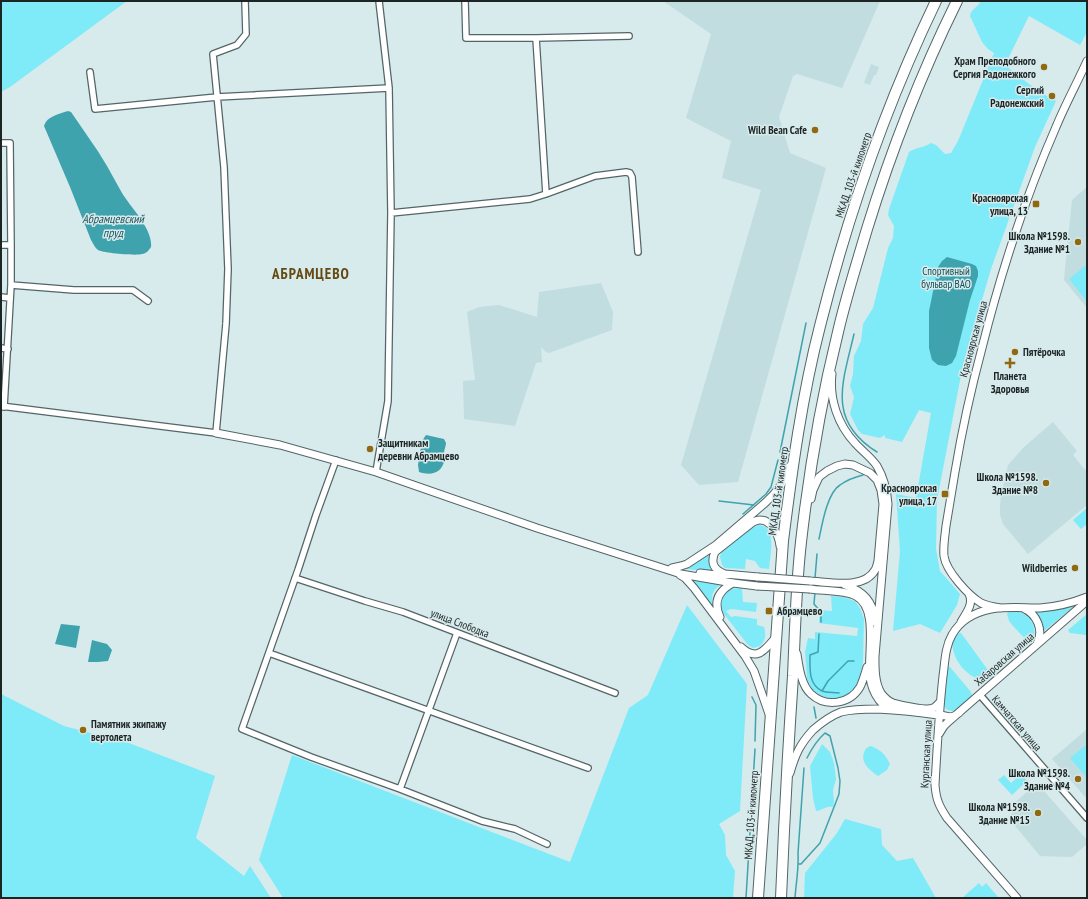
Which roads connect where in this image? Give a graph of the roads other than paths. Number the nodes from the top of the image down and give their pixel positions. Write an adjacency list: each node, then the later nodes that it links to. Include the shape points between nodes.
1 (245, 1): 11 (street, via 246,34 238,45 213,54)
2 (379, 1): 10 (street)
3 (465, 1): 7 (street, via 466,38)
4 (936, 1): 27 (highway, МКАД, 103-й километр, via 876,143 839,257 824,312)
5 (957, 1): 22 (highway, via 910,108 877,197)
6 (629, 36): 7 (street)
7 (536, 38): 13 (street)
8 (1087, 61): 37 (main road, Красноярская улица, via 1056,127 1016,229 968,402 947,520 944,557 953,575)
9 (90, 72): 11 (street, via 95,109)
10 (389, 88): 11 (street); 14 (street)
11 (217, 97): 26 (street, via 224,167 228,268 226,324)
12 (1, 143): 16 (street, via 10,143)
13 (546, 194): 14 (street, via 530,199); 17 (street, via 595,176 630,173)
14 (391, 213): 29 (street, via 388,402)
15 (1, 244): 16 (street)
16 (11, 245): 18 (street)
17 (638, 252)
18 (11, 285): 20 (street); 21 (street, via 74,290 133,290)
19 (1, 297): 20 (street)
20 (10, 298): 24 (street)
21 (148, 301)
22 (838, 331): 30 (highway, via 817,438); 48 (main road, via 831,382 835,408 844,430 876,464 887,491)
23 (1, 348): 24 (street)
24 (8, 349): 25 (street)
25 (2, 406): 26 (street)
26 (216, 433): 28 (main road, via 280,445)
27 (795, 454): 31 (highway, МКАД, 103-й километр); 32 (main road, via 781,485 765,503 716,545 687,564)
28 (336, 460): 29 (main road); 34 (street)
29 (376, 472): 32 (main road, via 537,528)
30 (801, 543): 36 (main road, via 813,490 819,477 845,464 870,473 877,480 883,504 876,569 869,577 855,583); 40 (highway)
31 (781, 564): 33 (main road, via 778,535 772,526 760,520 753,522 715,552 713,563 716,568 725,574); 45 (highway, МКАД, 103-й километр)
32 (672, 570): 33 (main road); 35 (main road, via 688,576); 57 (main road, via 685,578 694,588 745,656 754,671)
33 (734, 574): 36 (main road, bridge)
34 (295, 578): 44 (street, улица Слободка, via 403,612); 47 (street)
35 (733, 583): 45 (main road, via 722,591 716,603 720,618 742,647 747,652 758,654); 49 (main road, bridge, via 850,593 857,596 868,611 870,620)
36 (841, 583): 48 (main road, via 862,593 873,610 876,621)
37 (968, 592): 41 (main road, Красноярская улица, via 985,605); 43 (main road, via 972,600 970,608)
38 (1087, 597): 42 (main road, via 1050,607)
39 (1087, 601): 46 (main road, Хабаровская улица)
40 (797, 602): 49 (main road, via 797,654 800,672 811,694 825,702 834,703 850,698 860,686); 61 (highway)
41 (1001, 608): 42 (main road); 43 (main road, via 974,615)
42 (1018, 608): 46 (main road, via 1033,615 1038,624 1040,637)
43 (958, 626): 52 (main road, via 947,645)
44 (457, 633): 50 (street, улица Слободка); 53 (street)
45 (776, 637): 57 (highway, МКАД, 103-й километр)
46 (1034, 647): 51 (main road, Хабаровская улица)
47 (269, 652): 53 (street); 60 (street, via 242,729)
48 (875, 656): 52 (main road, via 877,682 880,692 886,699 924,709 933,708)
49 (869, 661): 54 (main road, via 869,677 876,696 889,708)
50 (615, 693)
51 (980, 695): 55 (main road, Хабаровская улица); 62 (street, Камчатская улица)
52 (940, 702): 56 (main road, Курганская улица)
53 (429, 710): 59 (street); 60 (street)
54 (897, 710): 56 (main road); 61 (main road, via 852,710 840,713 818,725 800,746 794,759 789,777)
55 (959, 713): 56 (main road, via 950,717); 58 (main road, Хабаровская улица, via 944,726)
56 (939, 715): 58 (main road, Курганская улица)
57 (770, 718): 64 (highway, МКАД, 103-й километр)
58 (938, 736): 66 (main road, Курганская улица, via 935,794 939,806)
59 (588, 768)
60 (400, 789): 63 (street, via 482,821 515,829)
61 (785, 818): 65 (highway)
62 (1087, 818)
63 (547, 844)
64 (758, 898)
65 (781, 898)
66 (1017, 898)

